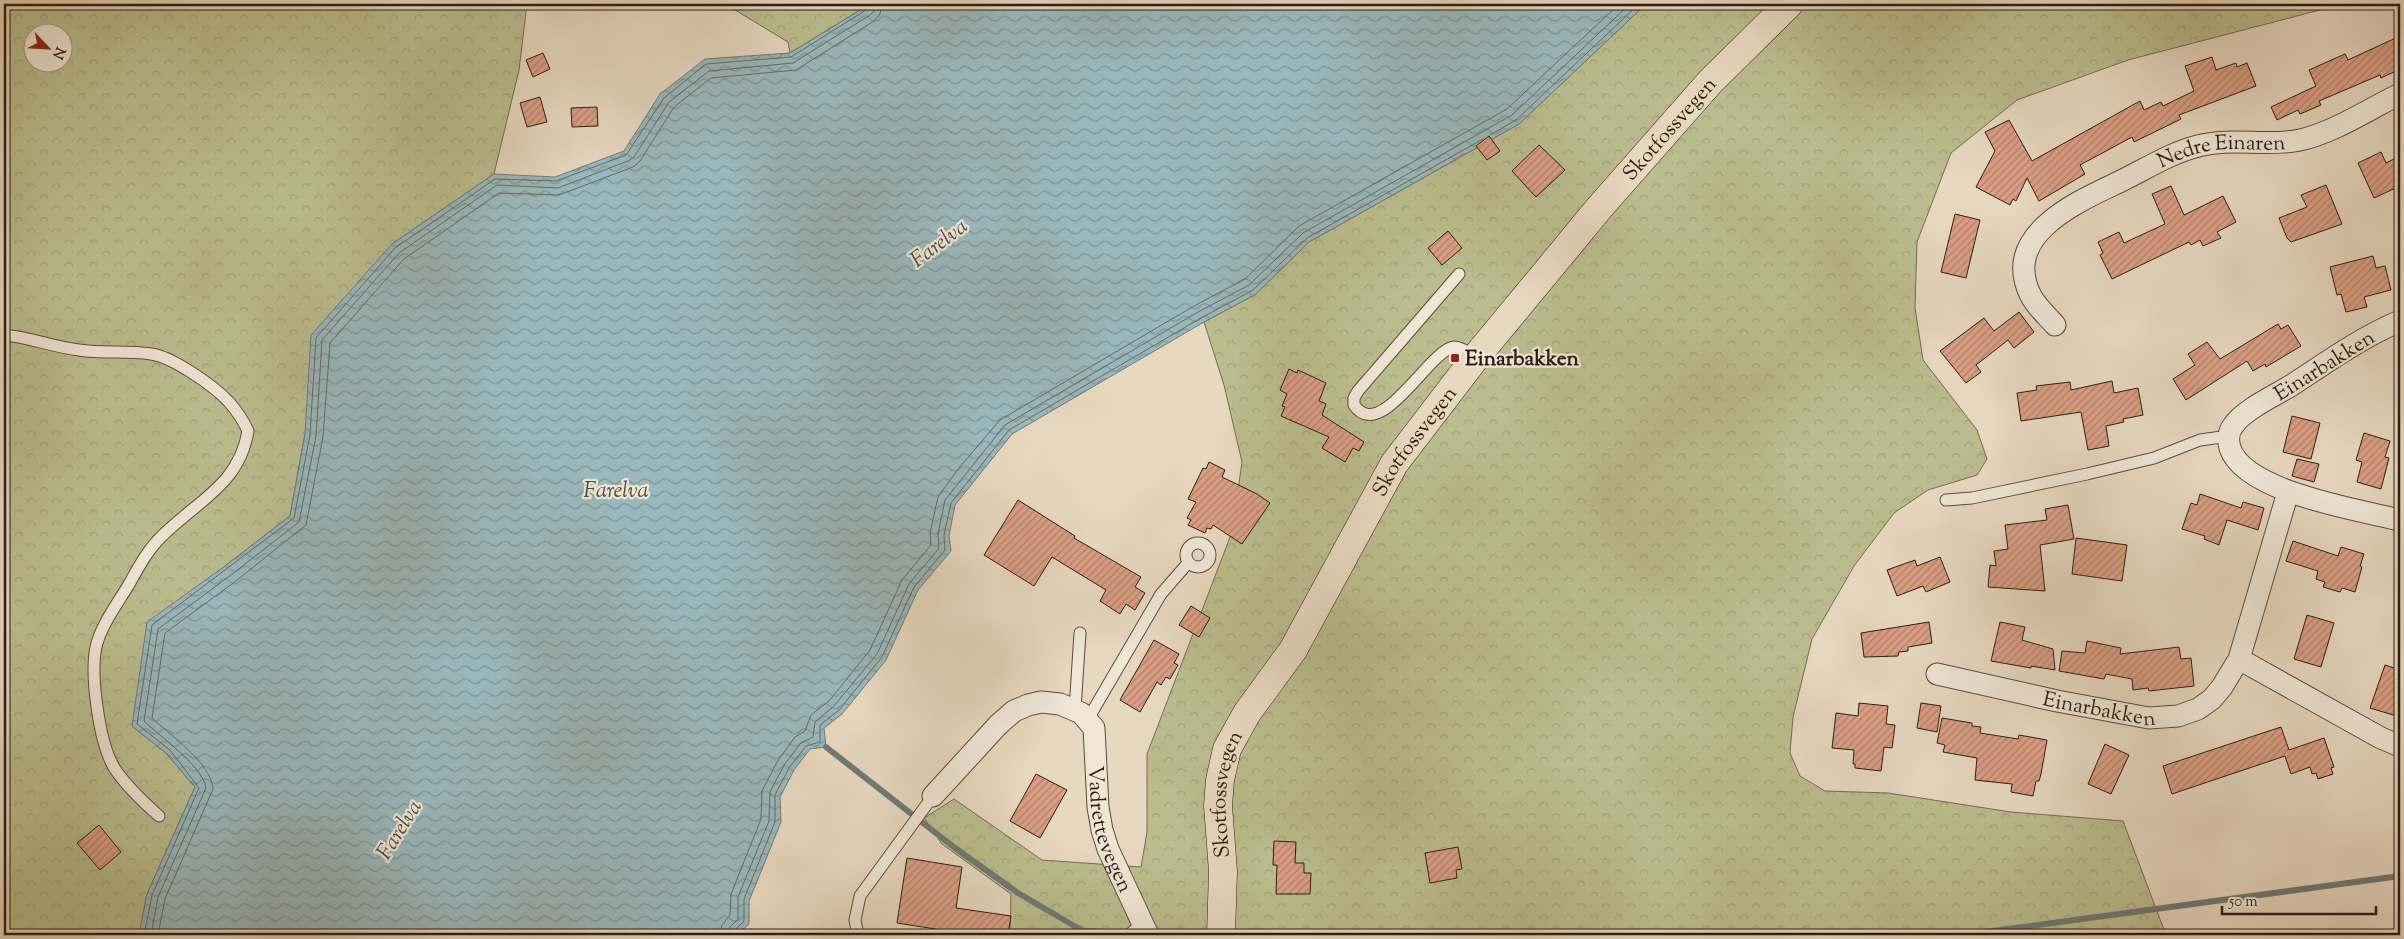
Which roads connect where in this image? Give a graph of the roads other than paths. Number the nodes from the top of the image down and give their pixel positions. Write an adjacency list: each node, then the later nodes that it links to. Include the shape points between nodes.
1 (1789, 4): 7 (main road, Skotfossvegen, via 1710,82 1600,206)
2 (2400, 94): 5 (street, Nedre Einaren, via 2302,140 2215,142 2183,151 2048,220 2030,245 2025,258 2025,272 2031,296)
3 (1459, 274): 7 (lane, via 1358,391 1354,405 1364,414 1380,412 1449,349 1461,348)
4 (2400, 321): 8 (street, Einarbakken, via 2366,338 2256,407 2233,425)
5 (2055, 325)
6 (4, 335): 19 (lane, via 69,349 154,354 228,401 248,431 245,449 232,471 210,496 161,537 109,616 97,642 94,660 99,722 114,767 132,792)
7 (1476, 357): 22 (main road, Skotfossvegen, via 1394,464 1292,650 1227,749 1218,806 1223,871)
8 (2229, 436): 9 (street, via 2231,450 2244,467); 10 (lane, via 2200,440 2154,458 2087,474 1972,498)
9 (2288, 492): 11 (street); 14 (street, Einarbakken)
10 (1946, 500)
11 (2400, 520)
12 (1188, 563): 16 (lane, via 1161,594 1132,643)
13 (1080, 632): 16 (lane, Vadrettevegen)
14 (2239, 659): 15 (street, Einarbakken, via 2212,699 2178,716 2161,718 2104,711); 17 (street)
15 (1937, 674)
16 (1082, 714): 18 (street, via 1060,704 1028,704 998,725); 20 (street, Vadrettevegen, via 1094,728 1102,830)
17 (2400, 746)
18 (933, 796): 21 (lane, via 860,896 855,920)
19 (159, 816)
20 (1140, 931)
21 (858, 935)
22 (1221, 935)

